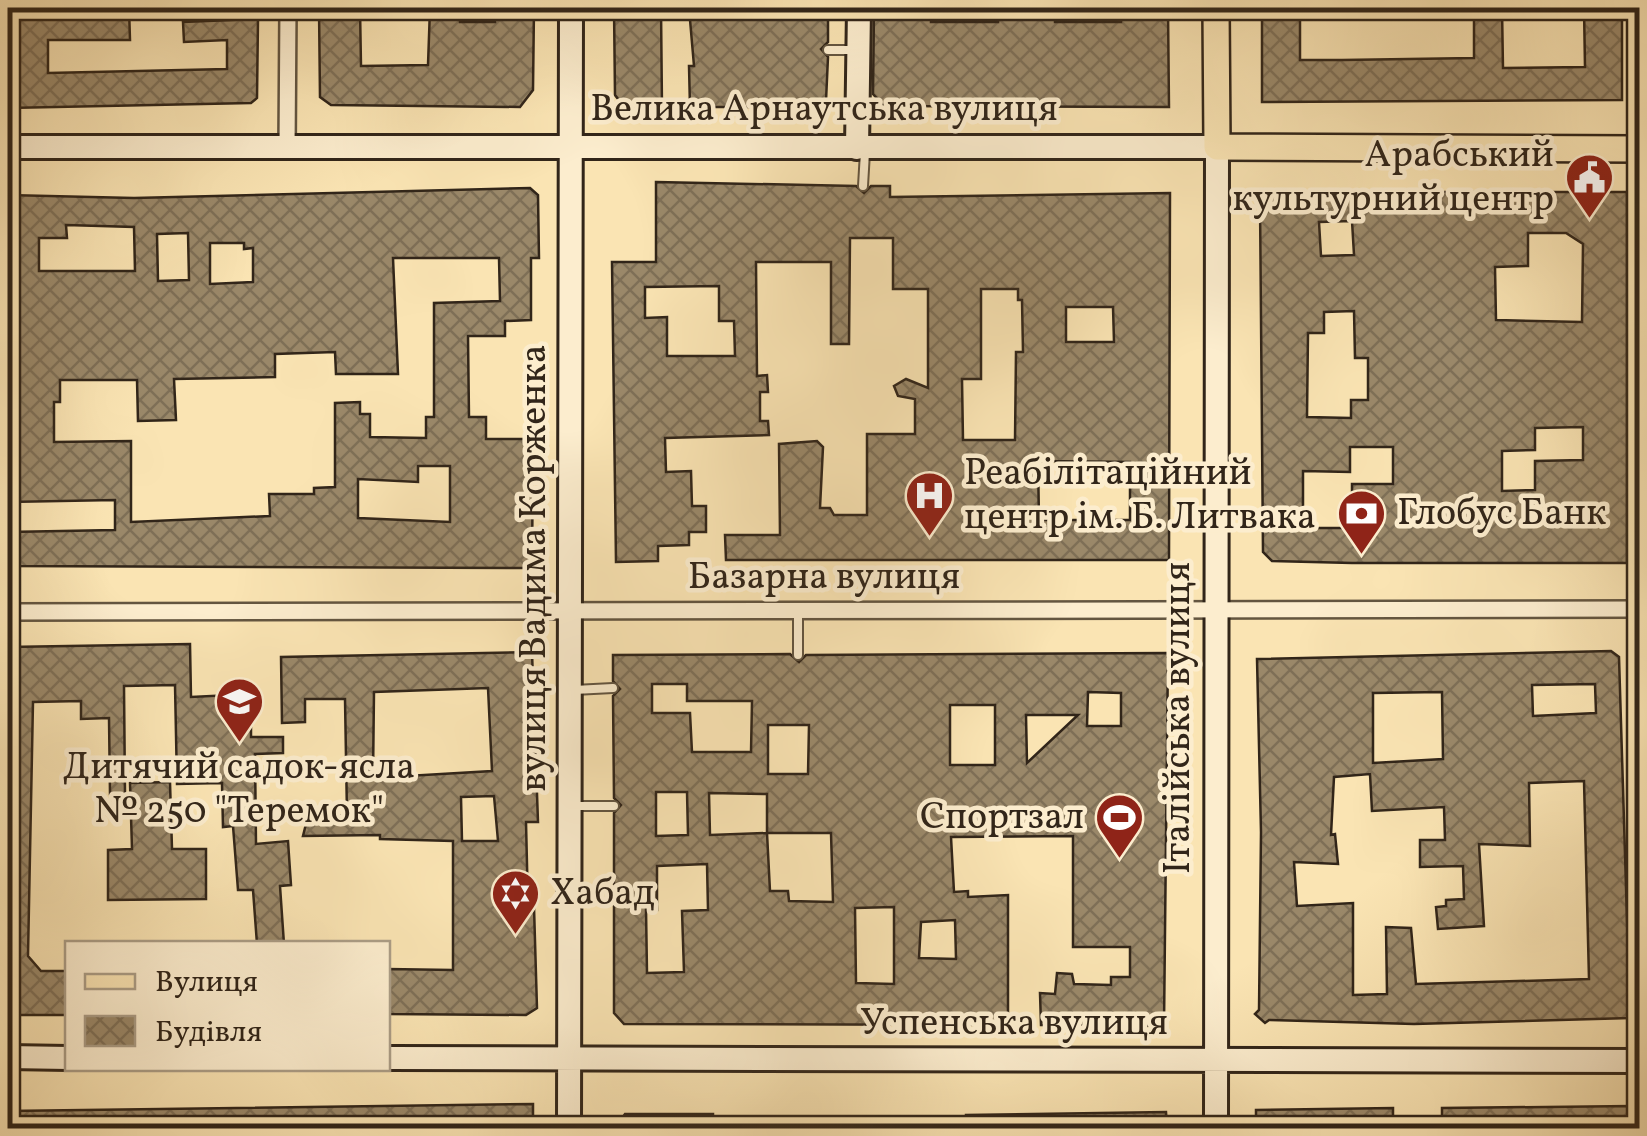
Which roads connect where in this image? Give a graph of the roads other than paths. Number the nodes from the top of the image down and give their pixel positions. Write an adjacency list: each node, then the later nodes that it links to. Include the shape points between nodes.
1 (288, 8): 11 (street)
2 (571, 8): 7 (main road, вулиця Вадима Корженка)
3 (858, 8): 6 (main road)
4 (1216, 8): 9 (main road, Італійська вулиця)
5 (828, 50): 6 (lane)
6 (858, 50): 10 (main road)
7 (570, 146): 10 (main road, Велика Арнаутська вулиця); 11 (main road, Велика Арнаутська вулиця); 15 (main road, вулиця Вадима Корженка)
8 (8, 147): 11 (main road, Велика Арнаутська вулиця)
9 (1217, 147): 10 (main road, Велика Арнаутська вулиця); 12 (main road, Велика Арнаутська вулиця); 17 (main road, Італійська вулиця)
10 (861, 148): 13 (lane)
11 (287, 149)
12 (1640, 149)
13 (862, 186)
14 (1640, 609): 17 (street, Базарна вулиця)
15 (570, 610): 16 (street, Базарна вулиця); 18 (street, Базарна вулиця); 21 (main road, вулиця Вадима Корженка)
16 (798, 610): 17 (street, Базарна вулиця); 19 (lane)
17 (1216, 611): 28 (main road, Італійська вулиця)
18 (8, 612)
19 (798, 654)
20 (613, 688): 21 (lane)
21 (570, 690): 22 (main road, вулиця Вадима Корженка)
22 (570, 806): 23 (lane); 27 (main road, вулиця Вадима Корженка)
23 (614, 806)
24 (8, 1058): 25 (main road)
25 (65, 1058)
26 (390, 1058): 27 (main road, Успенська вулиця)
27 (570, 1058): 28 (main road, Успенська вулиця); 30 (main road, вулиця Вадима Корженка)
28 (1217, 1060): 29 (main road, Успенська вулиця); 31 (main road, Італійська вулиця)
29 (1640, 1061)
30 (570, 1128)
31 (1216, 1128)

